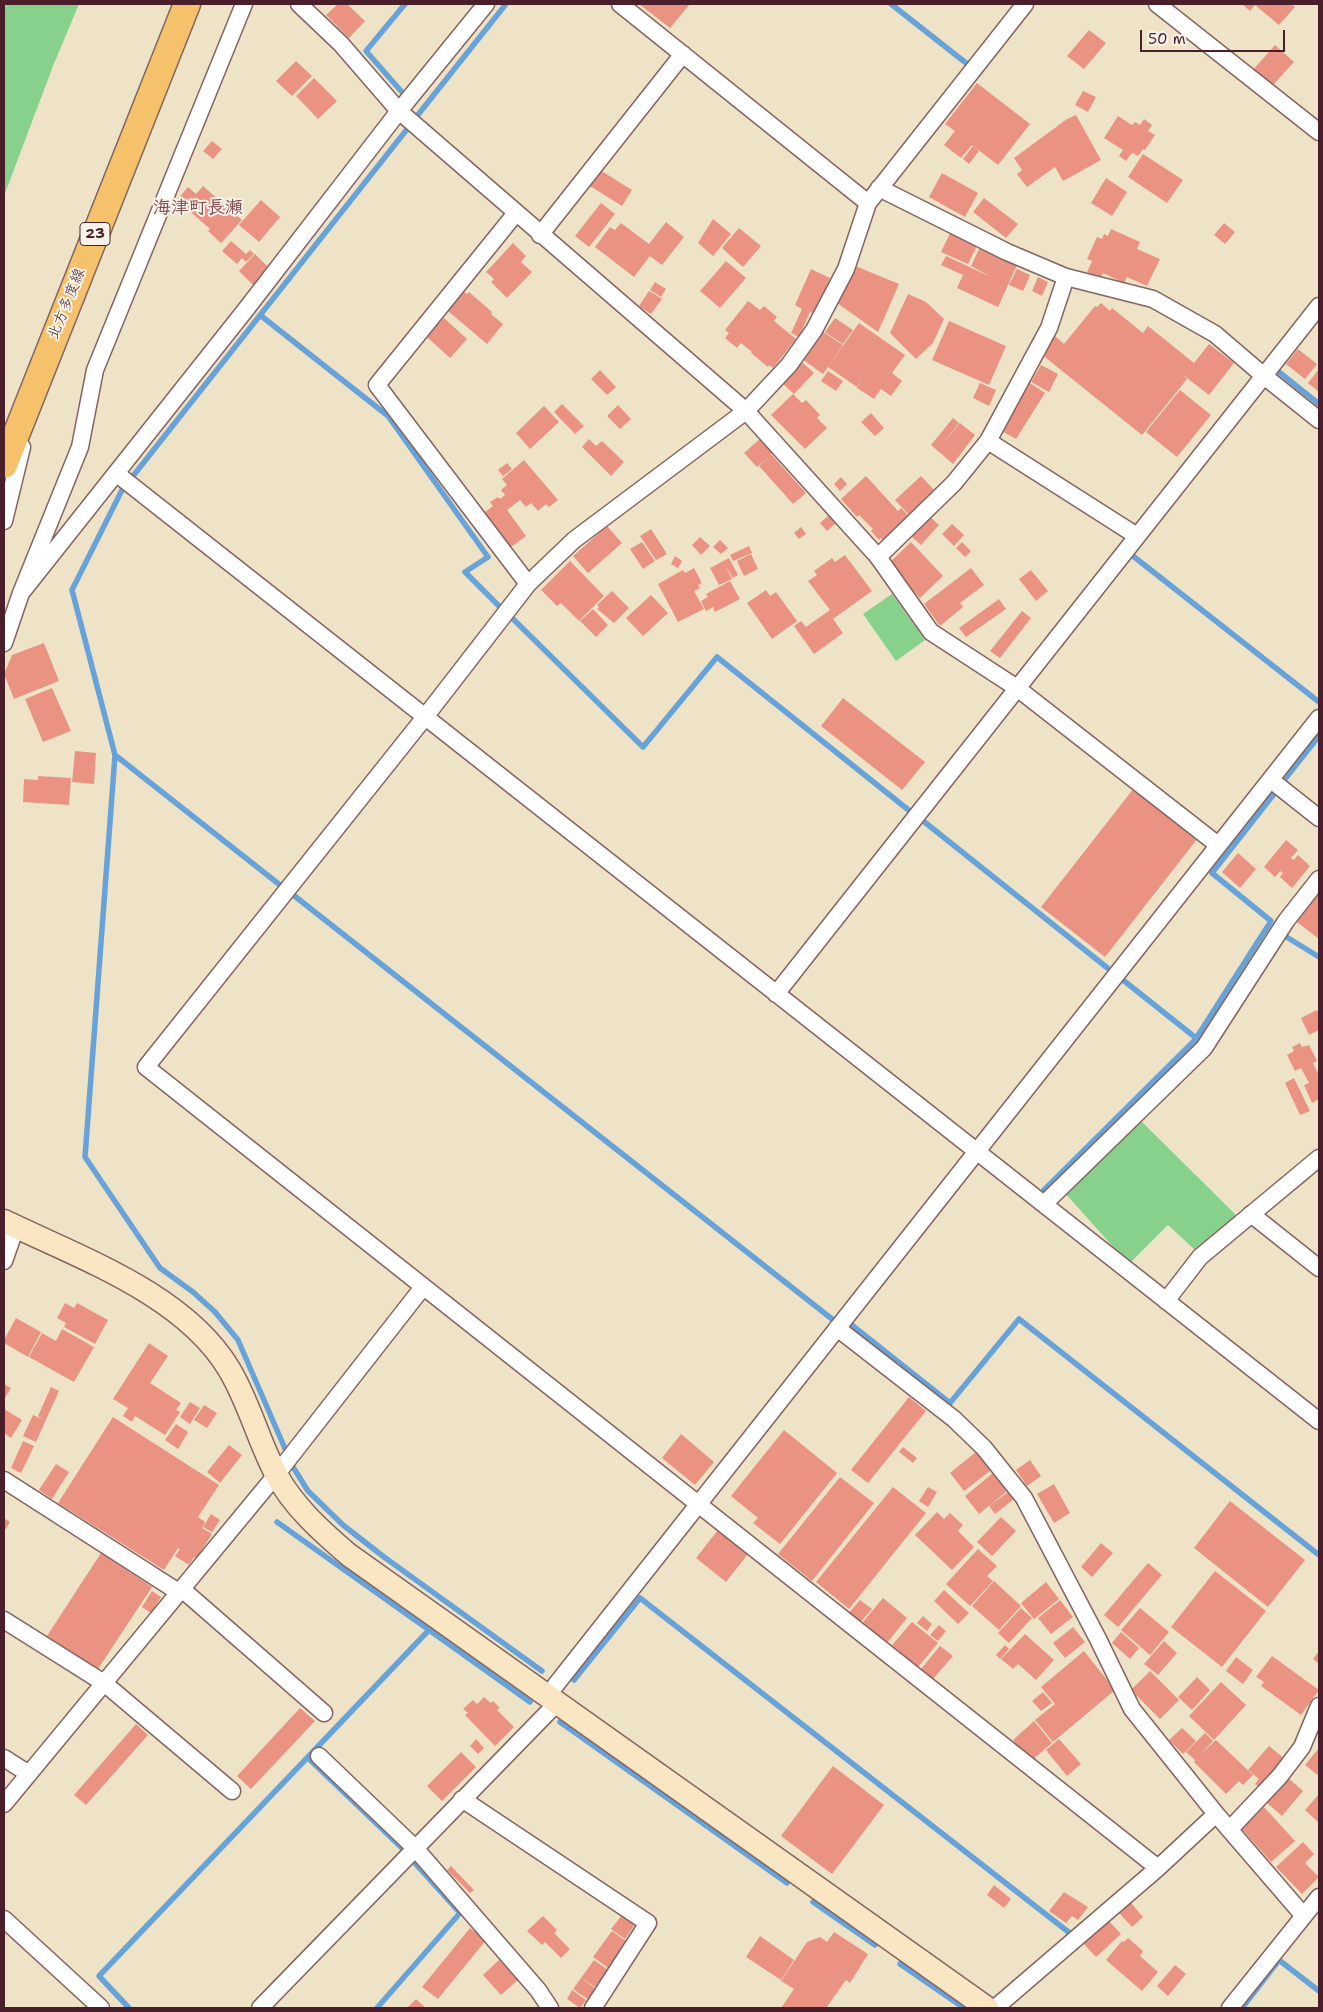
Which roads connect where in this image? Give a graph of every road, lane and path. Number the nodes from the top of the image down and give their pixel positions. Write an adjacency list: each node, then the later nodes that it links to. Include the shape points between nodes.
1 (187, 4): 18 (main road, 北方多度線 / 23)
2 (244, 4): 28 (street, via 95,370 80,447)
3 (299, 4): 9 (street, via 341,44)
4 (486, 4): 9 (street)
5 (620, 4): 8 (street)
6 (1026, 4): 11 (street)
7 (1157, 4): 10 (street)
8 (683, 54): 12 (street); 14 (street)
9 (399, 111): 13 (street); 23 (street)
10 (1319, 132)
11 (879, 188): 12 (street); 15 (street, via 1007,252)
12 (868, 203): 19 (street, via 846,269 814,330 788,365)
13 (516, 213): 14 (street); 27 (street, via 377,386)
14 (540, 235): 19 (street)
15 (1066, 277): 17 (street, via 1153,299 1215,334); 21 (street, via 1049,328)
16 (1319, 306): 17 (street)
17 (1264, 376): 20 (street); 25 (street)
18 (31, 394): 22 (main road, 北方多度線 / 23); 24 (street, via 24,439)
19 (746, 411): 26 (street); 27 (street, via 574,540)
20 (1319, 420)
21 (988, 441): 25 (street); 26 (street, via 954,483)
22 (4, 465)
23 (117, 474): 28 (street); 31 (street)
24 (4, 521)
25 (1137, 536): 30 (street)
26 (878, 557): 30 (street, via 931,632)
27 (528, 584): 31 (street)
28 (21, 593): 29 (street)
29 (4, 643)
30 (1017, 688): 35 (street); 37 (street)
31 (425, 717): 37 (street); 45 (street, via 146,1068)
32 (1319, 718): 33 (street)
33 (1271, 780): 34 (street); 35 (street)
34 (1319, 818)
35 (1218, 845): 38 (street)
36 (1319, 878): 40 (street, via 1286,921 1204,1048)
37 (776, 994): 38 (street)
38 (976, 1151): 40 (street); 47 (street)
39 (1319, 1158): 41 (street)
40 (1044, 1204): 46 (street)
41 (1251, 1214): 44 (street); 46 (street, via 1200,1256)
42 (10, 1224): 43 (street); 49 (street, via 154,1296 195,1326 229,1369)
43 (4, 1261)
44 (1319, 1268)
45 (423, 1287): 49 (street); 51 (street)
46 (1166, 1301): 48 (street)
47 (837, 1328): 51 (street); 64 (street, via 954,1419 984,1448 1024,1498 1132,1709)
48 (1319, 1421)
49 (276, 1475): 52 (street); 55 (street, via 317,1528 349,1555)
50 (4, 1480): 52 (street)
51 (698, 1504): 55 (street); 67 (street)
52 (181, 1591): 54 (street); 57 (street)
53 (4, 1620): 54 (street)
54 (104, 1684): 60 (street); 61 (street)
55 (552, 1699): 62 (street); 75 (street)
56 (1319, 1706): 65 (street, via 1302,1747 1280,1776)
57 (324, 1713)
58 (319, 1756): 66 (street)
59 (4, 1758): 60 (street)
60 (29, 1774): 63 (street)
61 (232, 1791)
62 (462, 1799): 66 (street); 74 (street, via 648,1923)
63 (4, 1804)
64 (1216, 1814): 65 (street); 67 (street)
65 (1230, 1829): 69 (street)
66 (415, 1848): 72 (street); 73 (street)
67 (1158, 1868): 76 (street)
68 (1319, 1897): 69 (street)
69 (1304, 1915): 77 (street)
70 (4, 1919): 71 (street)
71 (101, 2008)
72 (260, 2008)
73 (550, 2008)
74 (592, 2008)
75 (987, 2008)
76 (995, 2008)
77 (1230, 2008)

